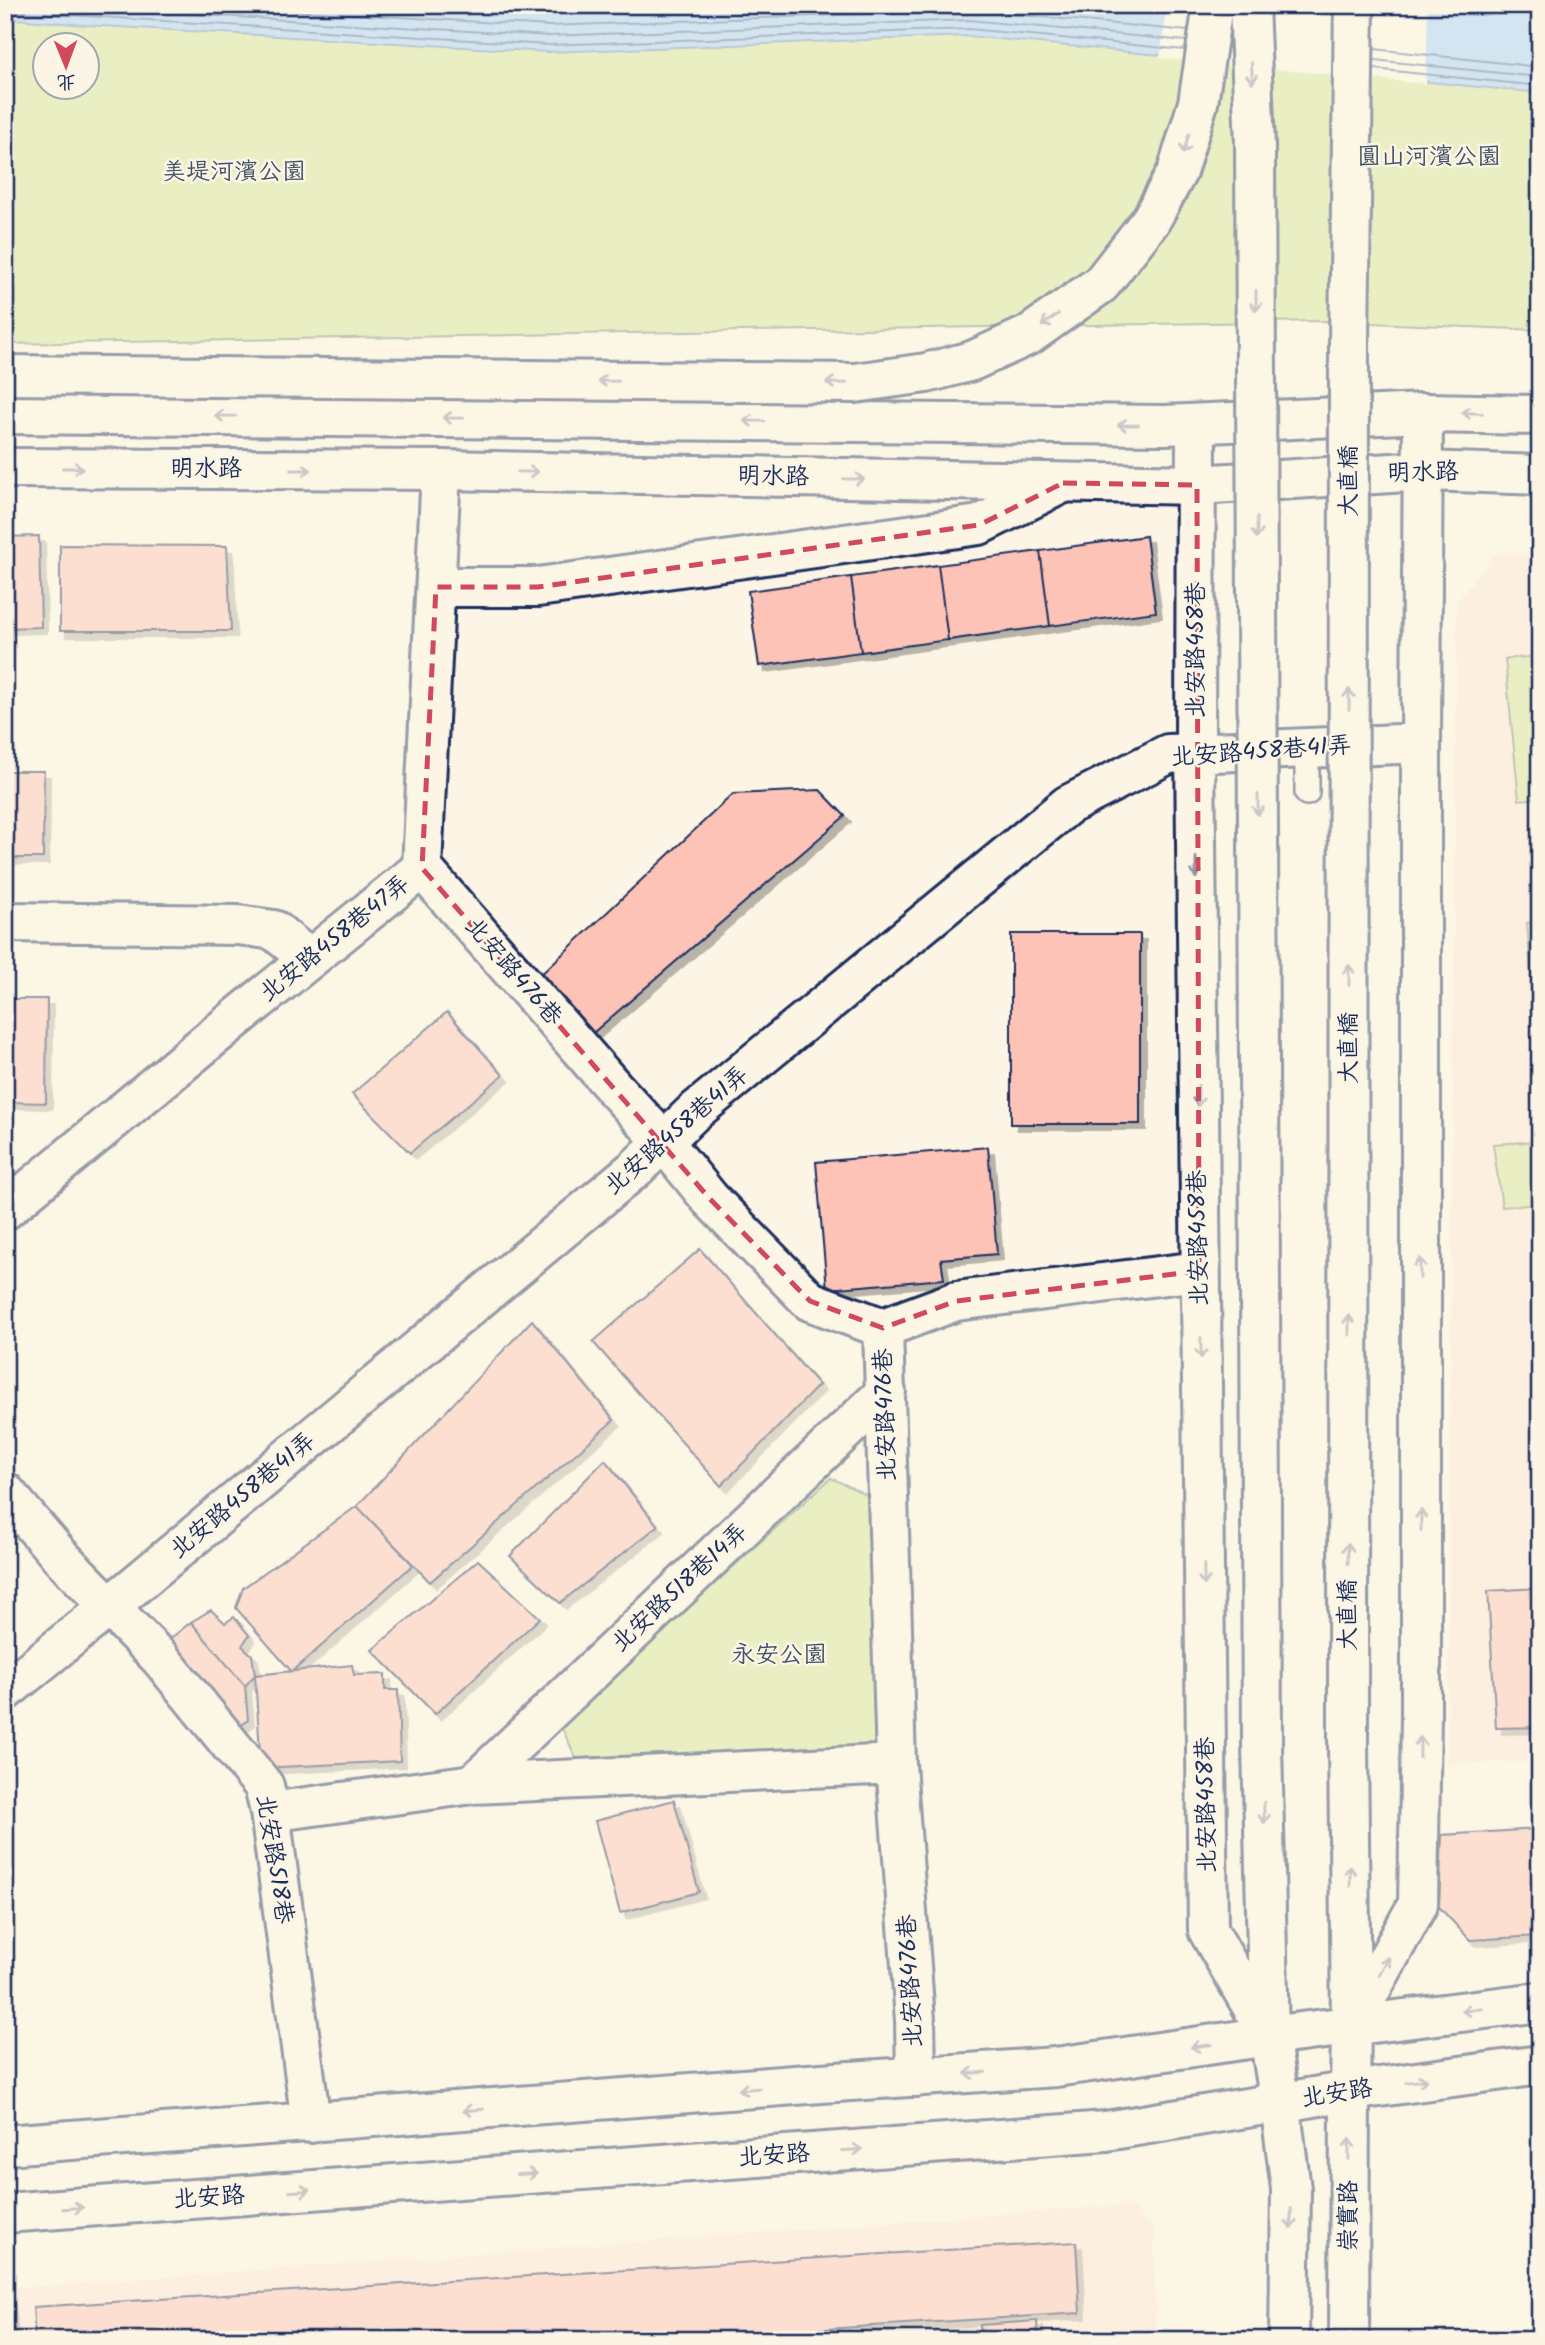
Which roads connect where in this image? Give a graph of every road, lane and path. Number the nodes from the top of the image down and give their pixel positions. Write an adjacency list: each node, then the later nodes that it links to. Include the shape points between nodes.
1 (1213, 5): 4 (main road, one-way to 4, bridge, via 1195,114 1177,172 1151,220 1101,285 1030,335 972,361 855,383)
2 (1249, 5): 36 (main road, one-way to 36, bridge, via 1255,158 1262,1745)
3 (1354, 5): 35 (main road, 大直橋, one-way to 3, bridge, via 1349,340)
4 (5, 375)
5 (1423, 412): 7 (main road, one-way to 5); 8 (main road); 11 (main road)
6 (5, 414): 8 (main road, one-way to 6)
7 (1540, 415)
8 (1196, 424): 14 (main road, 北安路458巷)
9 (5, 468): 10 (main road, 明水路, one-way to 10)
10 (441, 470): 13 (main road, 明水路, one-way to 13); 15 (main road, 北安路458巷47弄)
11 (1424, 471): 12 (main road, 明水路); 14 (main road, 明水路); 16 (main road)
12 (1540, 475)
13 (1063, 483): 14 (main road, 明水路); 15 (main road, via 979,525 538,587)
14 (1197, 485): 18 (main road, 北安路458巷)
15 (436, 587): 20 (main road, 北安路458巷47弄)
16 (1421, 743): 17 (main road, 北安路458巷41弄); 35 (main road, one-way to 16, via 1418,1904)
17 (1307, 747): 18 (main road, 北安路458巷41弄); 19 (lane)
18 (1195, 751): 23 (main road, 北安路458巷41弄, via 1168,754 1068,805); 25 (main road, 北安路458巷, one-way to 25)
19 (1307, 793)
20 (422, 868): 22 (main road, 北安路458巷47弄); 23 (main road, 北安路476巷)
21 (5, 922): 22 (main road, via 238,925 274,930)
22 (309, 960): 24 (main road, 北安路458巷47弄)
23 (663, 1141): 26 (main road, 北安路476巷, via 710,1199 810,1301); 29 (main road, 北安路458巷41弄)
24 (5, 1210)
25 (1199, 1271): 26 (main road, via 956,1301); 36 (main road, 北安路458巷, one-way to 36, via 1208,1930)
26 (883, 1328): 27 (main road, 北安路476巷)
27 (887, 1392): 31 (main road, 北安路476巷); 32 (main road, 北安路518巷14弄)
28 (5, 1492): 29 (main road, 北安路518巷)
29 (110, 1606): 30 (main road, 北安路458巷41弄); 33 (main road, 北安路518巷, via 160,1658 264,1786)
30 (5, 1691)
31 (896, 1764): 32 (main road); 38 (main road, 北安路476巷)
32 (473, 1784): 33 (main road)
33 (270, 1811): 41 (main road, 北安路518巷)
34 (1540, 2002): 35 (main road, one-way to 35)
35 (1351, 2026): 36 (main road); 39 (main road, 大直橋)
36 (1269, 2036): 38 (main road, one-way to 38, via 1056,2067); 40 (main road)
37 (1540, 2065): 39 (main road, 北安路, one-way to 37)
38 (916, 2077): 41 (main road, one-way to 41)
39 (1350, 2091): 40 (main road, 北安路); 45 (main road, 崇實路, one-way to 39)
40 (1280, 2103): 43 (main road, 北安路, one-way to 40, via 1106,2132); 44 (main road, one-way to 44, via 1291,2189)
41 (312, 2123): 42 (main road)
42 (5, 2145)
43 (5, 2213)
44 (1289, 2340)
45 (1349, 2340)

